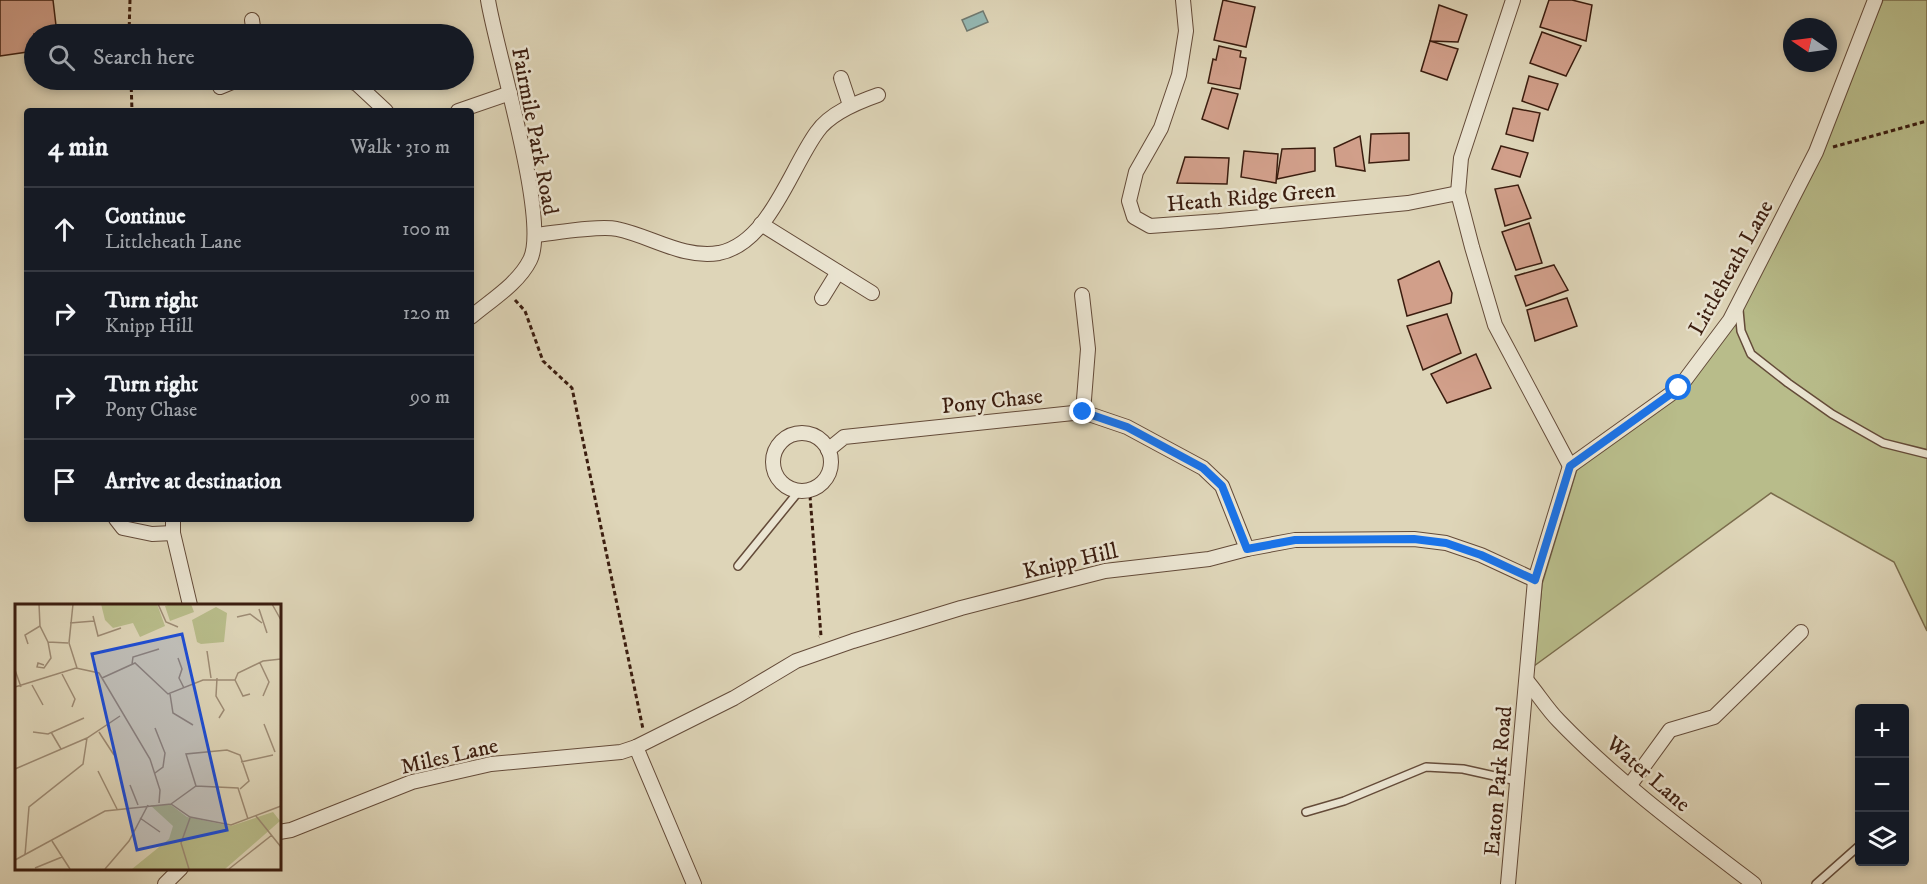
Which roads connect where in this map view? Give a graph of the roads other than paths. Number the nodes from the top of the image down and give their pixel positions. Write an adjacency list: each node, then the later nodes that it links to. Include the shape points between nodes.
1 (488, 0): 9 (street, Fairmile Park Road)
2 (1183, 0): 14 (street, Heath Ridge Green, via 1186,31 1179,75 1161,128 1136,172 1129,201 1134,218 1150,226 1208,222 1408,203)
3 (1513, 0): 14 (street, via 1461,158)
4 (1875, 0): 21 (street, Littleheath Lane, via 1816,152)
5 (252, 20): 6 (street)
6 (253, 24)
7 (842, 78): 11 (street)
8 (363, 90): 12 (street)
9 (510, 93): 13 (street); 16 (street, Fairmile Park Road, via 532,197)
10 (879, 94): 11 (street)
11 (850, 105): 15 (street, via 818,130)
12 (383, 108)
13 (467, 108)
14 (1458, 193): 26 (street, via 1495,325)
15 (761, 224): 16 (street, via 750,238 720,253 693,254 615,228); 17 (street)
16 (535, 235): 22 (street, Fairmile Park Road, via 534,250 522,272)
17 (838, 272): 18 (street); 20 (street)
18 (872, 292)
19 (1082, 295): 23 (street, via 1088,349)
20 (822, 298)
21 (1738, 304): 25 (lane, via 1741,331 1751,354 1760,362 1832,414 1883,443); 26 (street, Littleheath Lane, via 1679,388)
22 (474, 315)
23 (1083, 412): 24 (street, Pony Chase, via 844,437); 30 (street, Pony Chase, via 1127,427 1203,468 1222,486)
24 (828, 450): 27 (street, via 827,476 818,486); 27 (street, via 814,436 804,434 787,437 775,452 774,472 782,484)
25 (1927, 454)
26 (1570, 466): 32 (street)
27 (804, 491): 31 (lane)
28 (118, 522): 29 (street, via 123,528 152,534)
29 (173, 526): 33 (street)
30 (1247, 549): 32 (street, Knipp Hill, via 1295,540 1414,539 1446,543); 36 (street, Knipp Hill, via 1209,559 1104,571 853,641 796,661)
31 (738, 566)
32 (1535, 580): 35 (street)
33 (190, 604)
34 (1802, 632): 38 (street, via 1714,717 1670,730)
35 (1527, 681): 37 (street, Eaton Park Road); 38 (street, Water Lane, via 1557,720)
36 (641, 745): 40 (street, Miles Lane, via 621,752 491,764 412,782); 44 (street)
37 (1517, 781): 39 (lane, via 1463,769 1426,767 1344,801); 45 (street, Eaton Park Road)
38 (1630, 785): 46 (street, Water Lane)
39 (1306, 812)
40 (280, 832)
41 (1855, 849): 47 (lane)
42 (179, 869): 43 (street)
43 (165, 884)
44 (694, 884)
45 (1508, 884)
46 (1754, 884)
47 (1816, 884)

